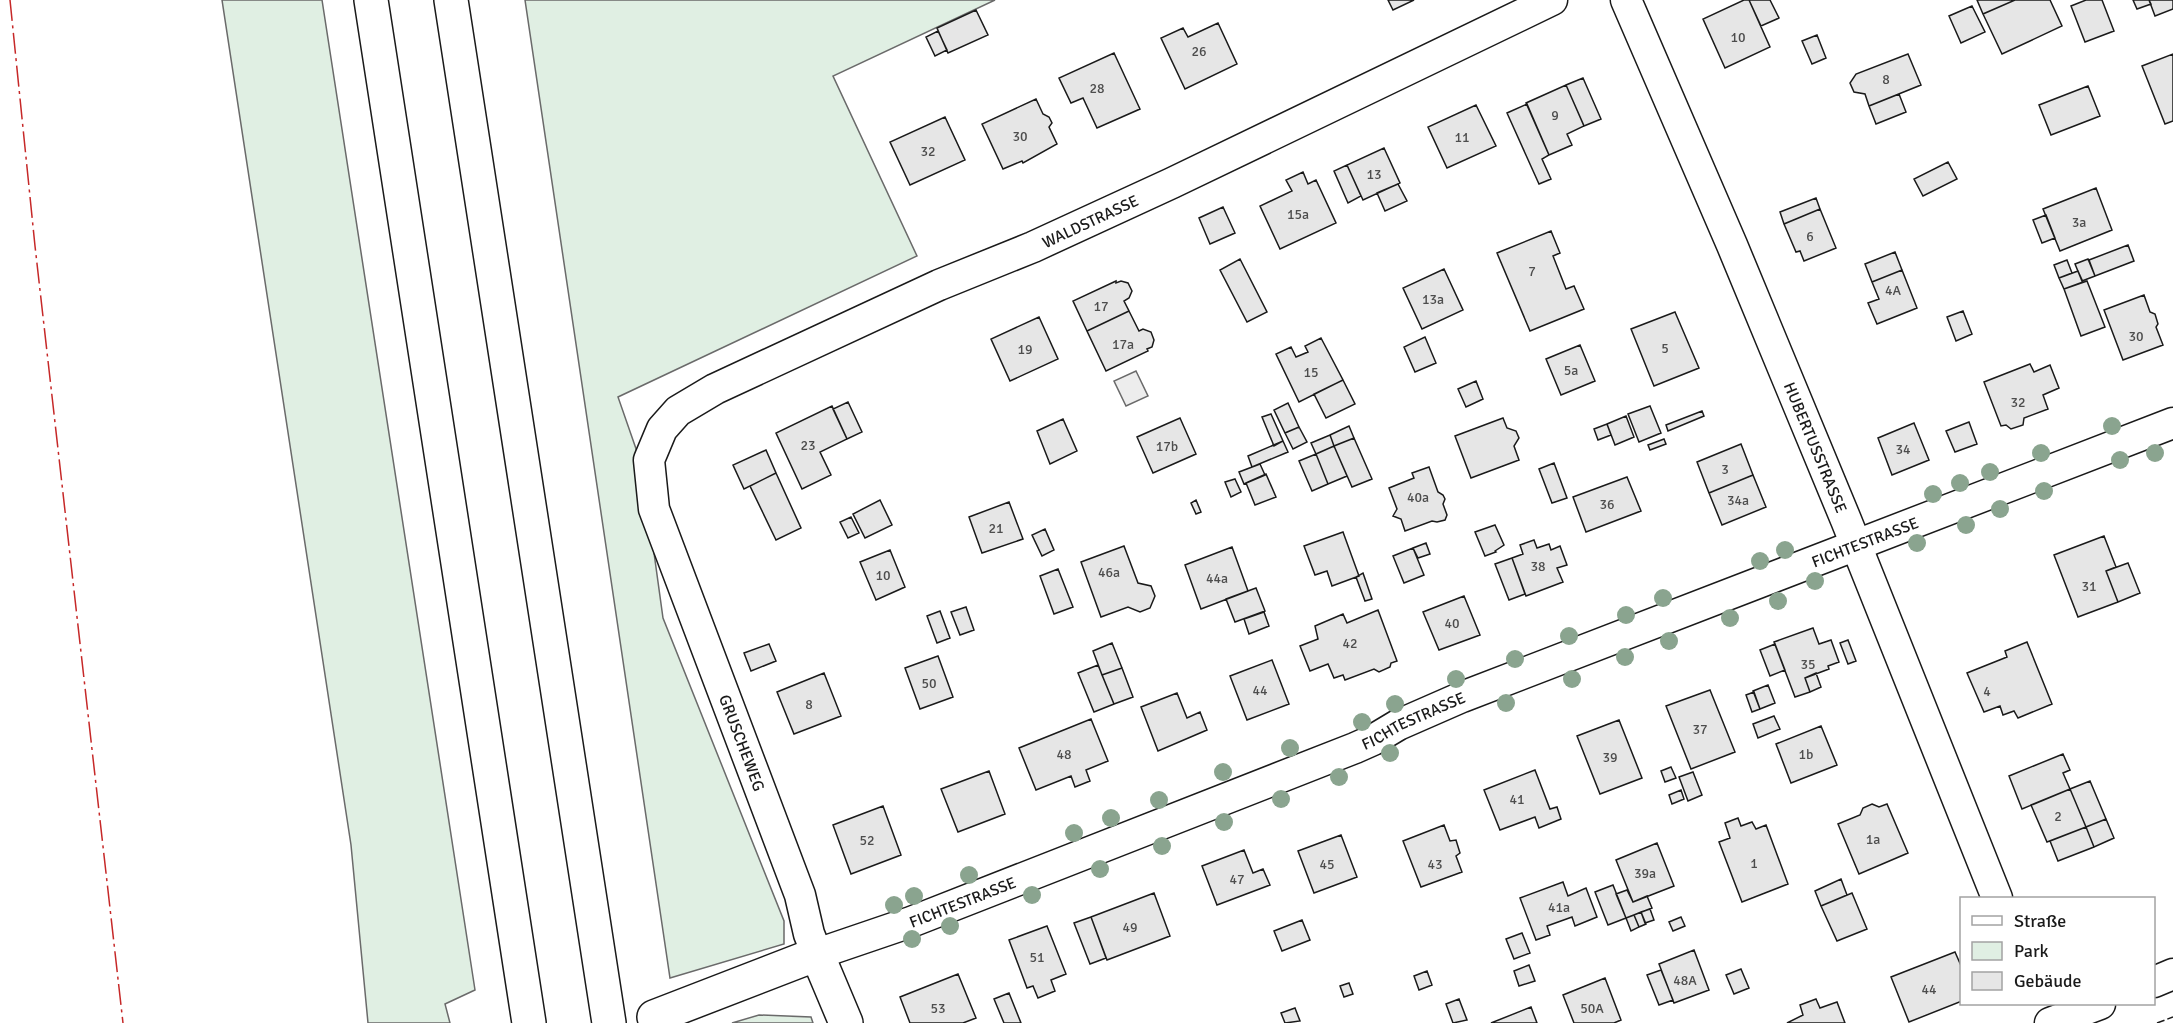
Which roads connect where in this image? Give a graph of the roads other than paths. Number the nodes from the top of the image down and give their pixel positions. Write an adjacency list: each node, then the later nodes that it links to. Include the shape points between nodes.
1 (371, 0): 15 (main road)
2 (451, 0): 16 (main road)
3 (1552, 0): 6 (street, WALDSTRASSE, via 1172,183 715,389 678,411 662,429)
4 (1626, 0): 7 (street, HUBERTUSSTRASSE)
5 (2173, 423): 7 (street, FICHTESTRASSE)
6 (650, 460): 9 (street, GRUSCHEWEG, via 654,509 800,895)
7 (1856, 544): 8 (street, HUBERTUSSTRASSE); 9 (street, FICHTESTRASSE, via 1462,697 1342,753 911,922)
8 (1998, 897)
9 (817, 954): 14 (main road, FICHTESTRASSE); 17 (main road, GRUSCHEWEG)
10 (2173, 974): 11 (street)
11 (2155, 982)
12 (2040, 1005): 18 (street)
13 (2097, 1005): 18 (street)
14 (654, 1017)
15 (529, 1023)
16 (609, 1023)
17 (846, 1023)
18 (2049, 1023)

